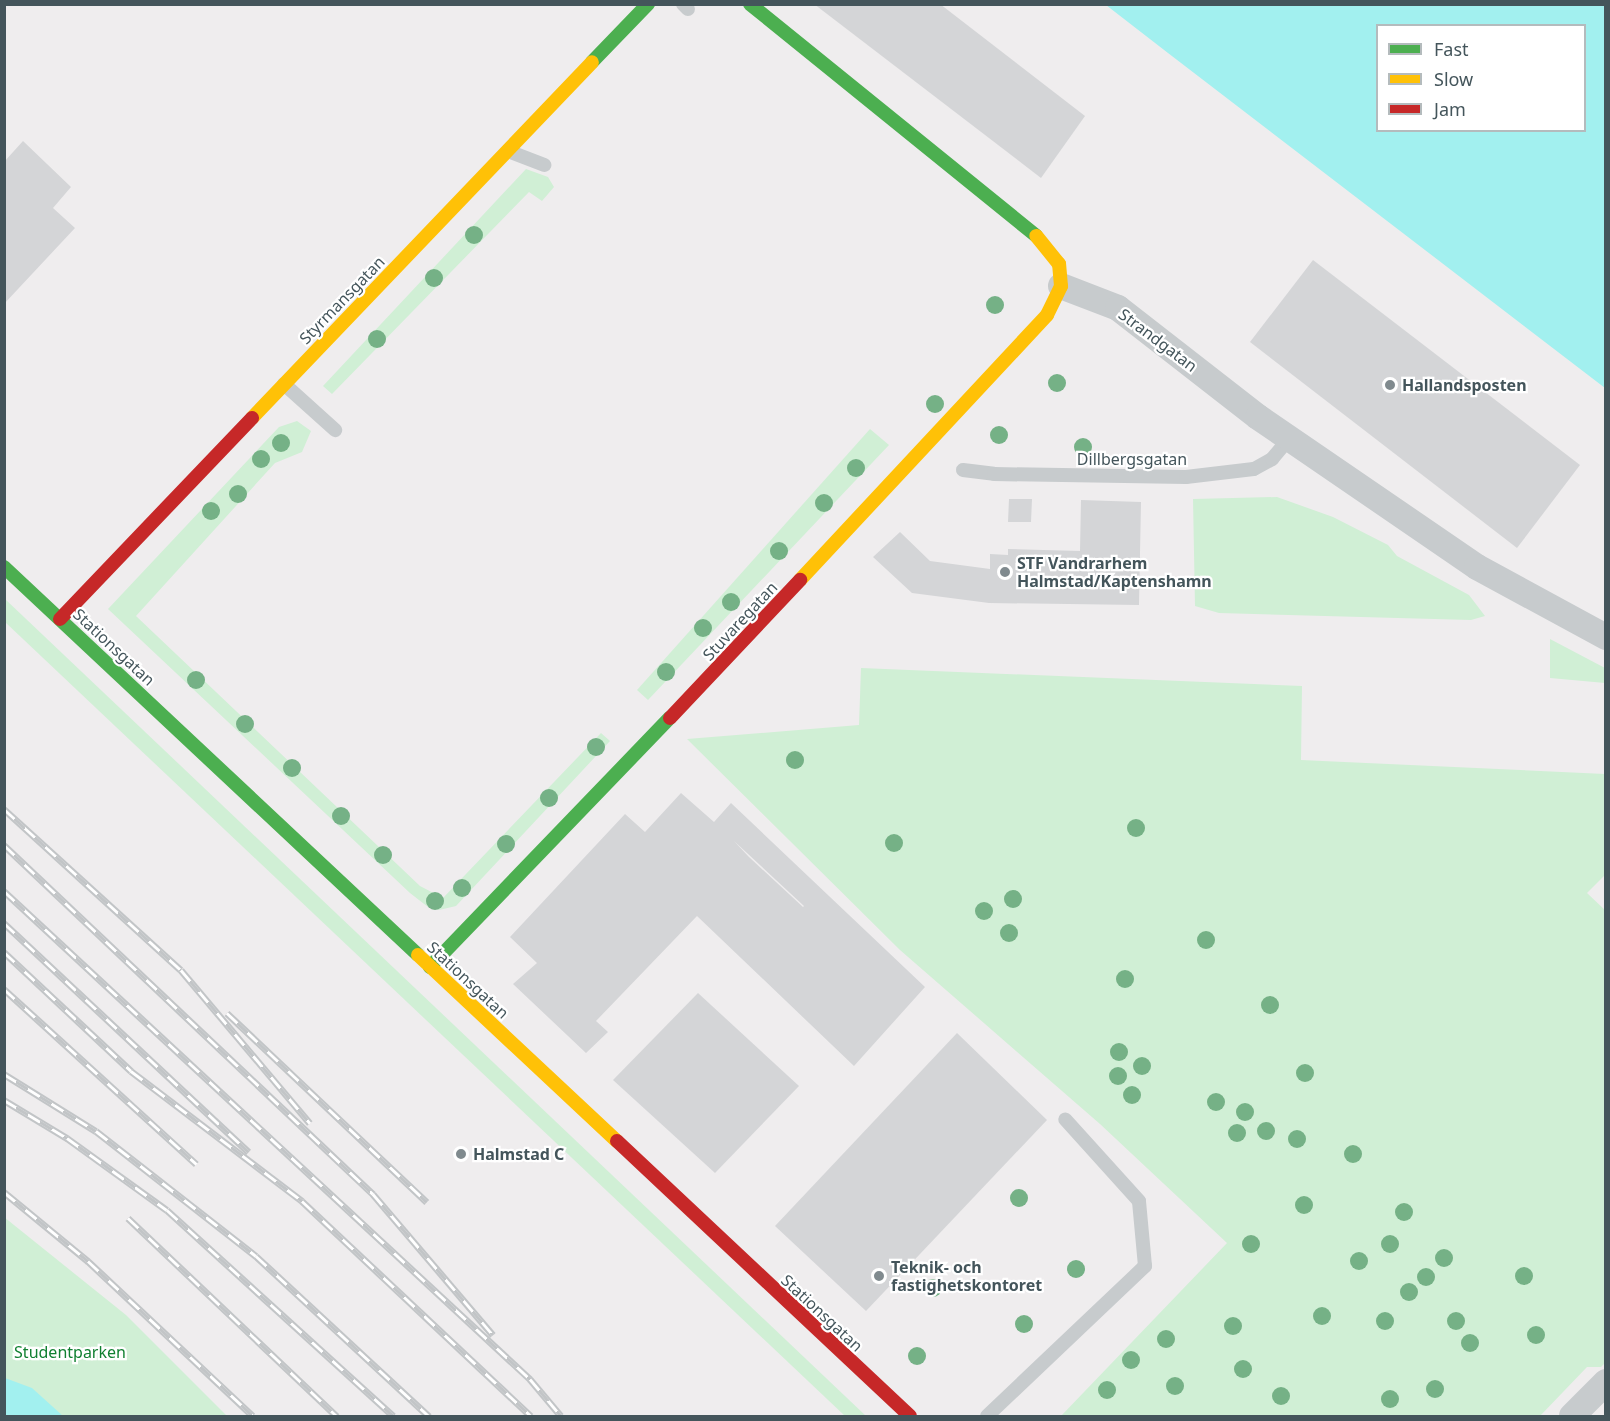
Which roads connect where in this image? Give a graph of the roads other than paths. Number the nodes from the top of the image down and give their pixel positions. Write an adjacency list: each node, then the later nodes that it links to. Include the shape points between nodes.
1 (648, 4): 3 (street, Styrmansgatan)
2 (750, 4): 5 (street, via 1039,239 1059,264)
3 (508, 151): 4 (lane); 8 (street, Styrmansgatan)
4 (544, 165)
5 (1061, 286): 7 (street, Stuvaregatan, via 1047,315); 10 (street, Strandgatan, via 1118,308)
6 (974, 366): 7 (lane)
7 (987, 378): 15 (street, Stuvaregatan, via 687,702)
8 (285, 384): 9 (lane); 13 (street, Styrmansgatan)
9 (335, 430)
10 (1289, 439): 11 (lane, Dillbergsgatan, via 1272,459 1254,470 1186,477 994,474); 14 (street, Strandgatan, via 1477,567)
11 (963, 470)
12 (4, 567): 13 (street, Stationsgatan)
13 (60, 619): 15 (street, Stationsgatan)
14 (1605, 637)
15 (430, 968): 18 (street, Stationsgatan)
16 (1065, 1119): 19 (lane, via 1139,1200 1145,1266)
17 (1605, 1382): 20 (street)
18 (910, 1416)
19 (987, 1416)
20 (1572, 1416)

